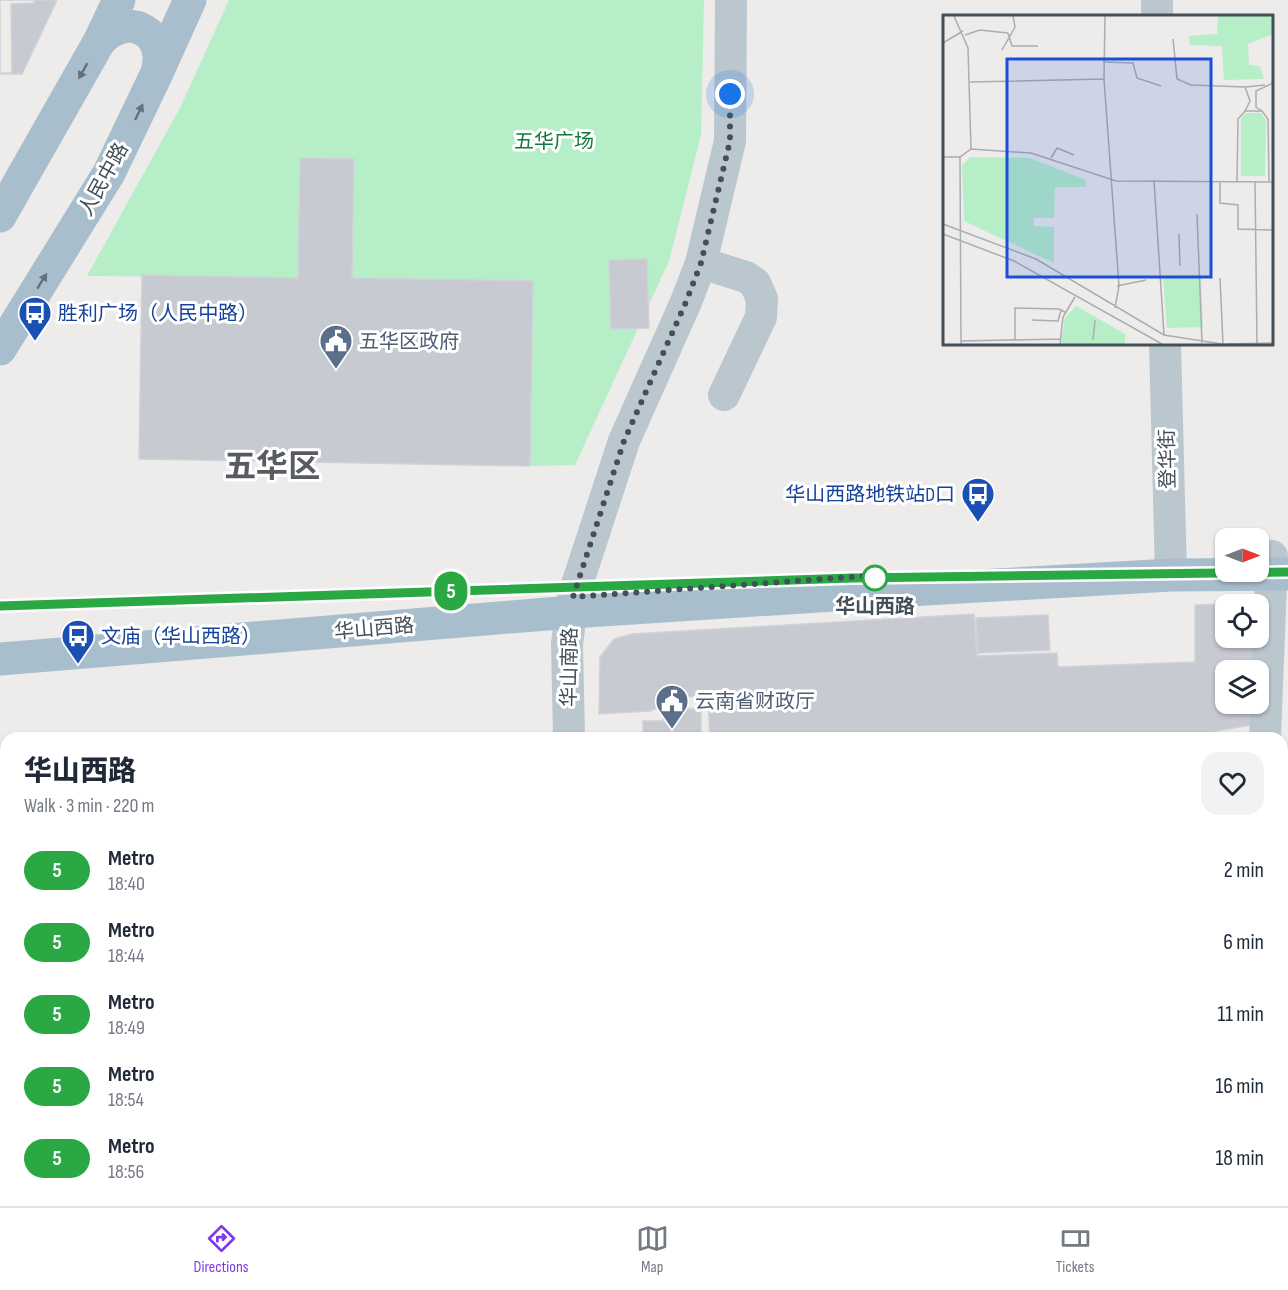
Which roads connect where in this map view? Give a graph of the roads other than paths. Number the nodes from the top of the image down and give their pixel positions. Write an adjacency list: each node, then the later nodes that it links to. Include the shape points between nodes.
1 (119, 0): 6 (main road)
2 (190, 0): 7 (main road, 人民中路)
3 (731, 0): 9 (street, 华山南路, via 730,141)
4 (1156, 0): 5 (street)
5 (1157, 15)
6 (99, 42): 7 (main road, via 117,27 139,27 149,33 160,53); 8 (main road, one-way to 8)
7 (156, 75): 11 (main road, 人民中路, one-way to 7, via 109,174)
8 (0, 216)
9 (701, 263): 12 (street, via 746,277 755,283 762,299 761,317); 16 (street, 华山南路, via 624,441)
10 (1165, 345): 15 (street, 登华街)
11 (0, 349)
12 (724, 395)
13 (1215, 558): 15 (main road, 华山西路)
14 (1275, 563): 15 (main road, 华山西路); 20 (street)
15 (1170, 566): 16 (main road, 华山西路)
16 (572, 605): 17 (main road, 华山西路); 18 (main road, 华山西路); 19 (street, 华山南路, via 567,644)
17 (0, 644)
18 (0, 659)
19 (569, 732)
20 (1265, 732)

